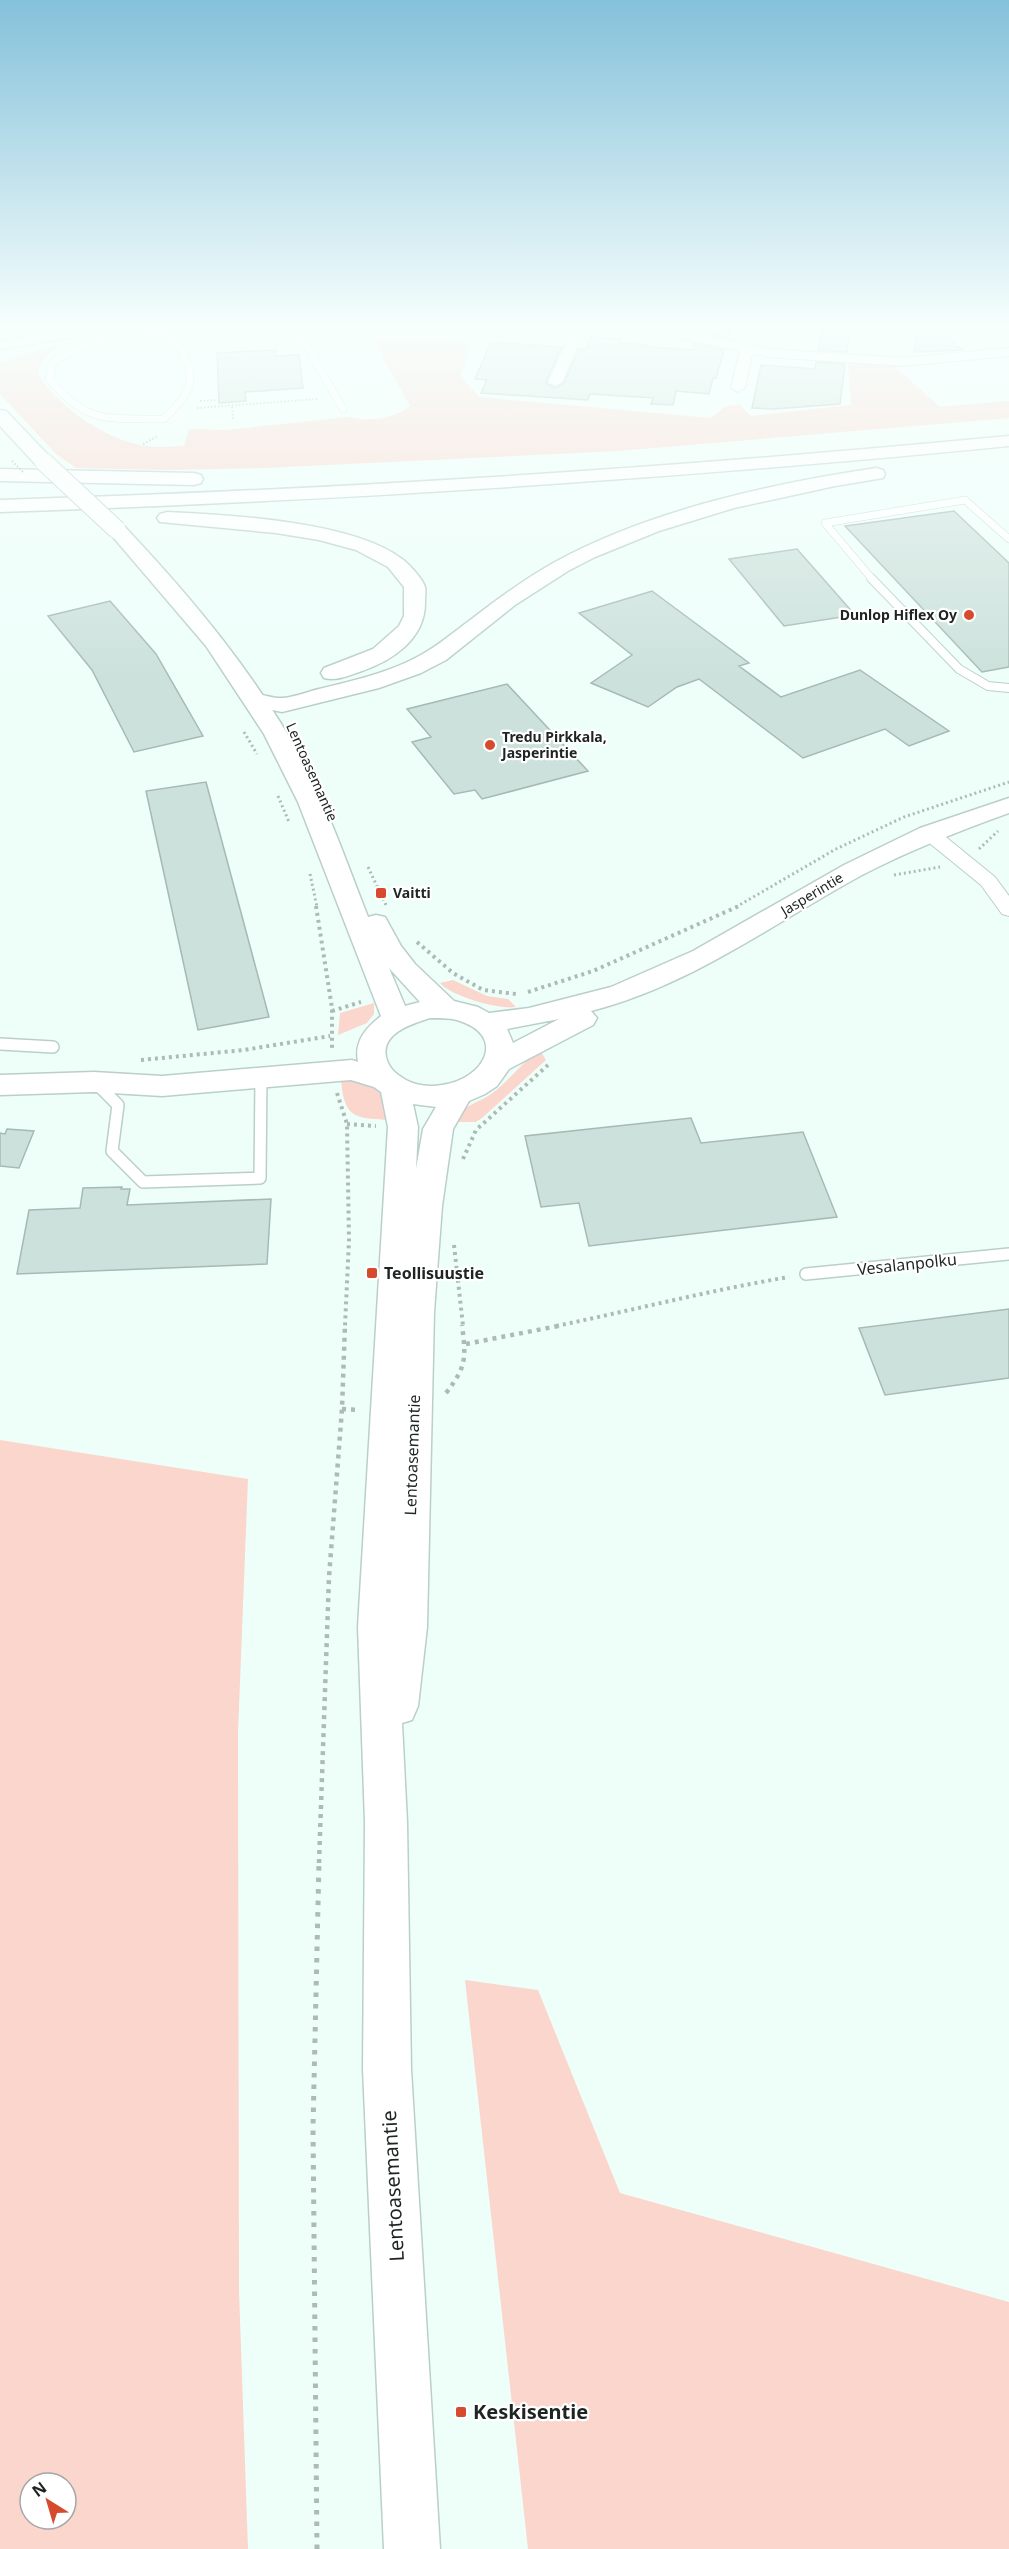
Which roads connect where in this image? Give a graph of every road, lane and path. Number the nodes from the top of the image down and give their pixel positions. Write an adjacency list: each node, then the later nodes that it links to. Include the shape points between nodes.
1 (26, 443): 14 (main road, Lentoasemantie, bridge, via 117,530)
2 (828, 443): 8 (main road)
3 (985, 443): 10 (main road, via 551,479 291,495)
4 (1009, 454): 14 (main road, via 835,480 669,521 607,544 561,567 508,601 438,655 413,668 371,683)
5 (0, 475): 6 (main road)
6 (209, 479)
7 (232, 479): 8 (main road)
8 (280, 480): 9 (main road)
9 (0, 491)
10 (0, 506)
11 (0, 516): 14 (main road, via 159,518 311,533 378,552 411,579 417,590 416,613 412,624 393,646)
12 (1009, 539): 13 (lane, via 965,500 825,523 866,573 959,669 988,686)
13 (1009, 688)
14 (270, 698): 28 (main road, Lentoasemantie, via 309,762 377,926 418,986); 29 (main road, Lentoasemantie, via 293,766)
15 (240, 725): 16 (path)
16 (262, 763)
17 (1009, 782): 26 (path, via 904,817 836,849 724,914 651,948 519,995 483,990 453,973)
18 (276, 792): 20 (path)
19 (1009, 805): 21 (main road, Jasperintie)
20 (293, 830)
21 (929, 833): 25 (street, via 988,881); 27 (main road, Jasperintie, via 853,870 703,957)
22 (368, 867): 24 (path)
23 (309, 872): 35 (path, via 332,1011)
24 (387, 909)
25 (1009, 910)
26 (414, 940)
27 (620, 994): 30 (main road, Jasperintie, via 529,1017); 31 (main road, Jasperintie, via 581,1020)
28 (446, 1009): 29 (main road, via 429,1009); 30 (main road)
29 (396, 1018): 33 (main road, via 384,1026)
30 (485, 1023): 37 (main road, via 496,1034 501,1047)
31 (541, 1038): 37 (main road, Jasperintie); 43 (path, via 557,1057 476,1130)
32 (0, 1044): 34 (lane)
33 (371, 1046): 35 (main road); 40 (main road, via 373,1069)
34 (53, 1047)
35 (332, 1053): 36 (path, via 244,1050); 38 (main road); 39 (main road, via 162,1068); 40 (main road, via 352,1070); 48 (path, via 338,1098 347,1124 349,1240)
36 (138, 1060)
37 (500, 1062): 42 (main road, via 480,1084)
38 (261, 1077): 39 (main road, via 162,1086); 39 (lane, via 260,1178 143,1182 112,1151 118,1105)
39 (94, 1082): 41 (main road)
40 (388, 1084): 42 (main road, via 415,1096 437,1098); 49 (main road, Lentoasemantie, via 403,1127)
41 (0, 1085)
42 (458, 1094): 49 (main road, Lentoasemantie, via 438,1129 426,1206 417,1312)
43 (462, 1162)
44 (454, 1244): 47 (path)
45 (1009, 1254): 46 (lane, Vesalanpolku)
46 (806, 1274): 47 (path)
47 (466, 1344): 49 (path, via 466,1358 456,1380 438,1402)
48 (342, 1409): 49 (path); 50 (path, via 329,1577 315,1985)
49 (400, 1409): 51 (main road, Lentoasemantie, via 407,1626 386,1822 387,2069)
50 (318, 2549)
51 (412, 2549)

